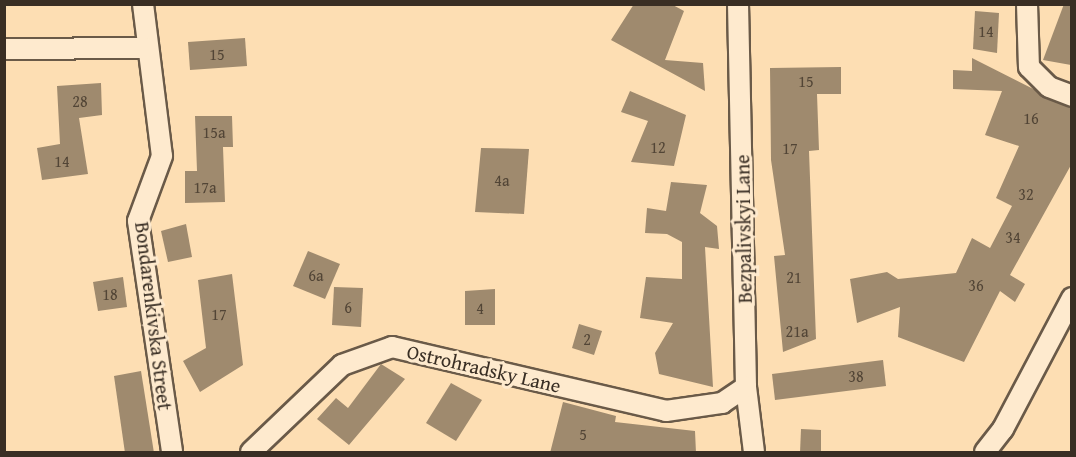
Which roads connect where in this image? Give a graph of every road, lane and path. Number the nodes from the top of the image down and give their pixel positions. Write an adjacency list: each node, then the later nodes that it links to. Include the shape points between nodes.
1 (143, 4): 4 (street, Bondarenkivska Street)
2 (738, 4): 8 (street, Bezpalivskyi Lane)
3 (1027, 4): 6 (street, via 1029,67 1049,87)
4 (145, 48): 5 (street); 9 (street, Bondarenkivska Street, via 162,156 138,221)
5 (4, 49)
6 (1071, 96)
7 (1071, 298): 12 (street, via 1004,429)
8 (746, 387): 10 (street, Ostrohradsky Lane, via 722,403 666,411 392,348 342,365); 11 (street, Bezpalivskyi Lane)
9 (172, 453)
10 (251, 453)
11 (754, 453)
12 (985, 453)

